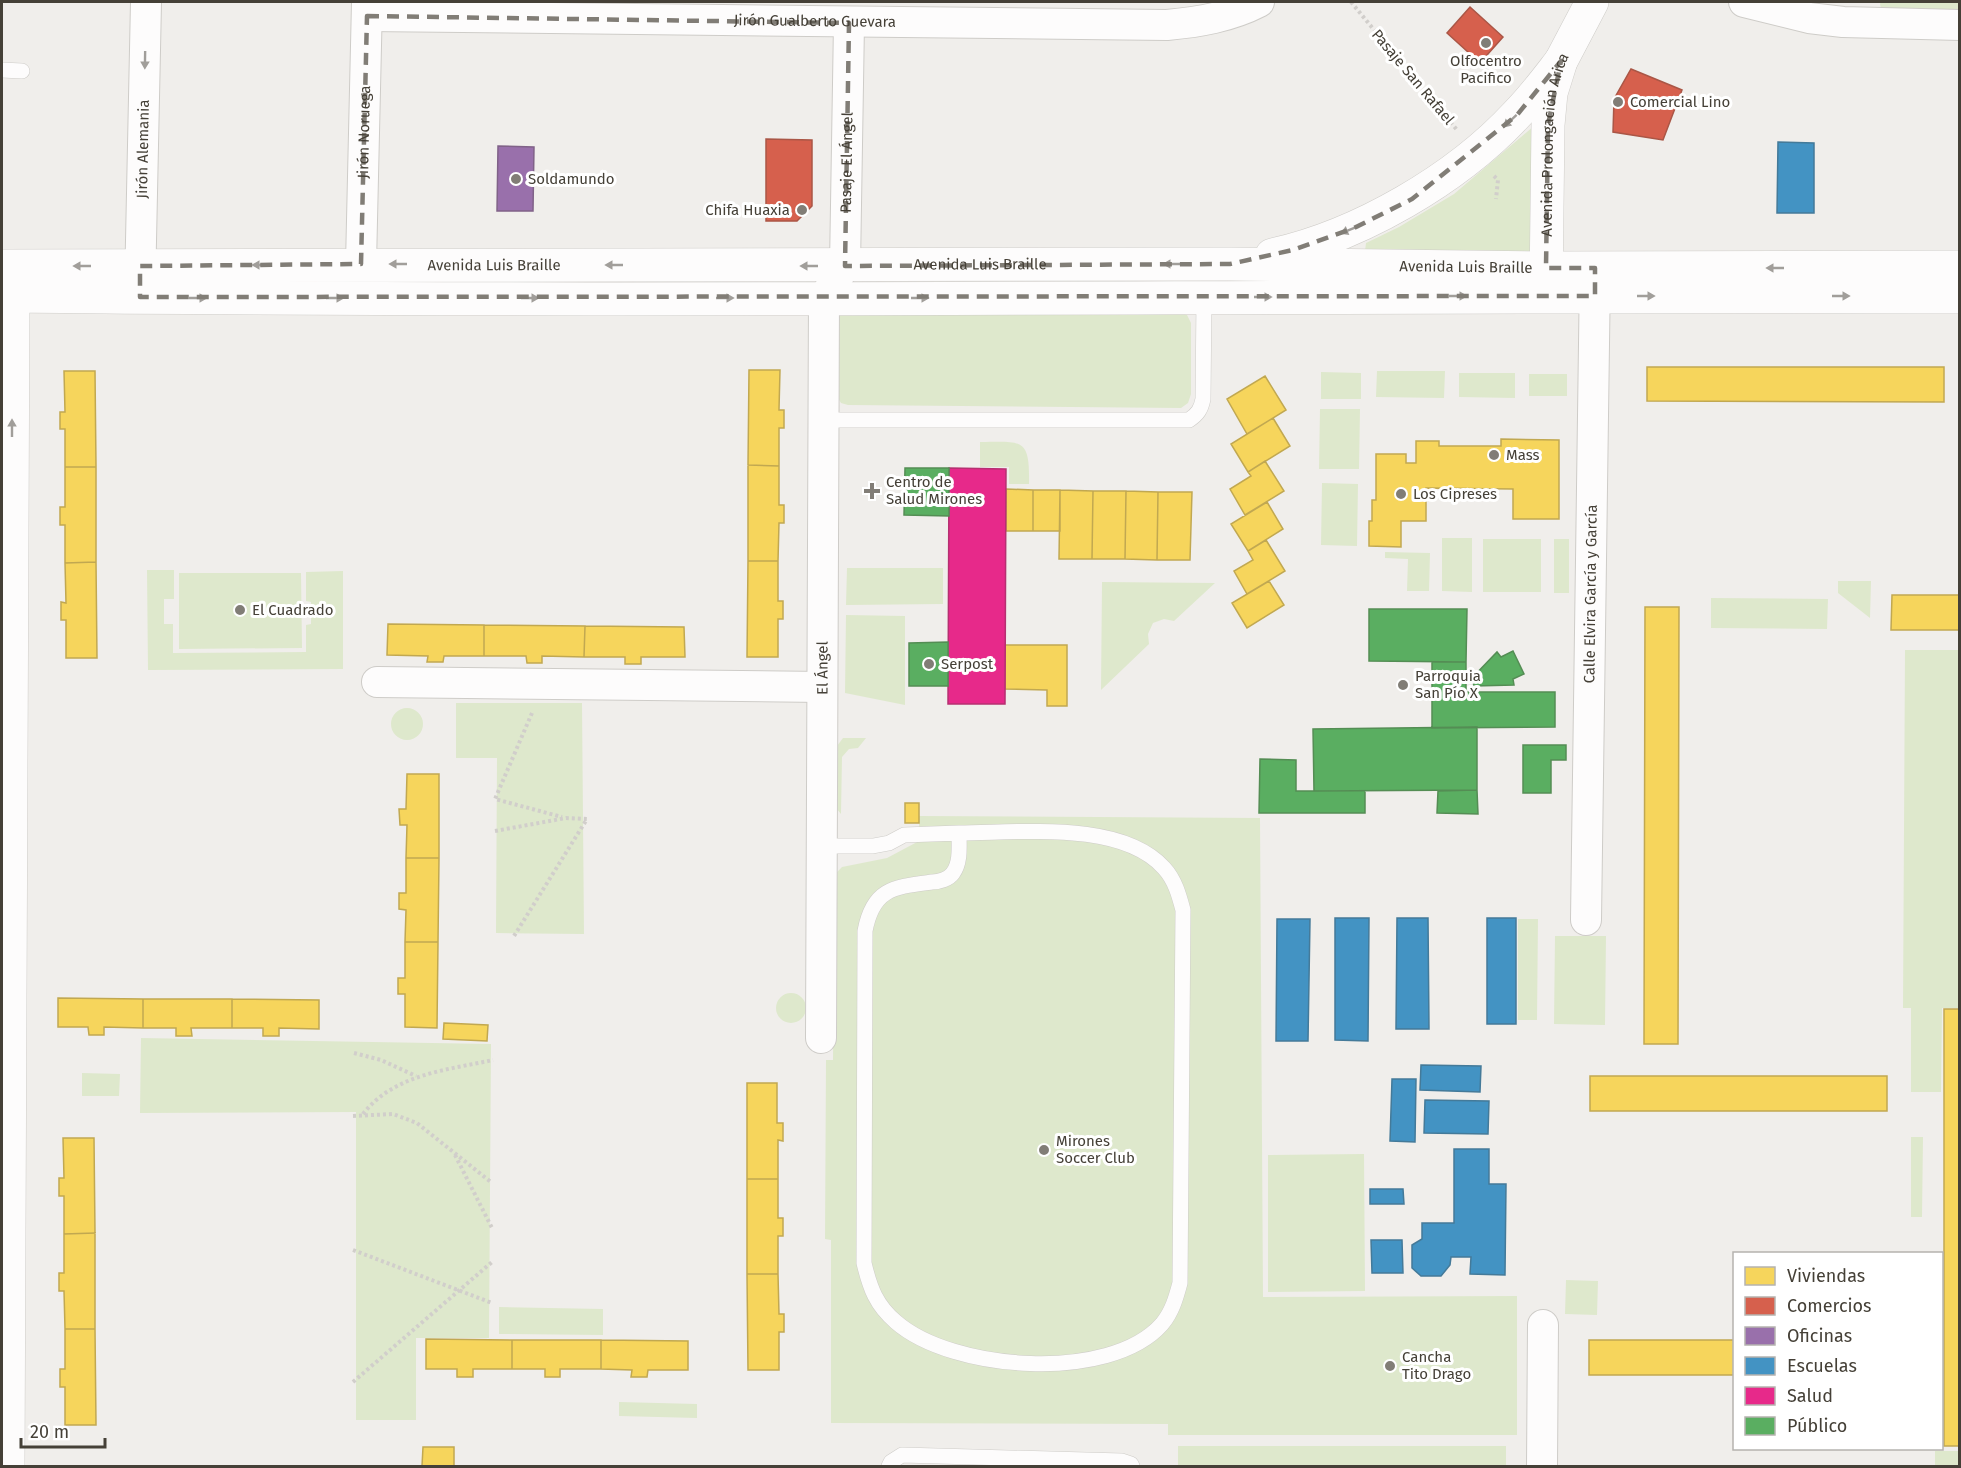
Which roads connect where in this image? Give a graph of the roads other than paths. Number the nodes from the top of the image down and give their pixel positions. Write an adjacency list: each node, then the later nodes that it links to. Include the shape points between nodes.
1 (146, 2): 19 (street, Jirón Alemania, one-way to 19)
2 (1259, 2): 8 (street, Jirón Gualberto Guevara, via 1206,21 1167,25)
3 (1592, 2): 11 (street, Avenida Prolongación Arica)
4 (1744, 2): 7 (street, via 1809,18)
5 (367, 9): 6 (street, Jirón Gualberto Guevara); 14 (street, Jirón Noruega)
6 (572, 9): 9 (street, Jirón Gualberto Guevara)
7 (1848, 12): 10 (street)
8 (1048, 13): 9 (street, Jirón Gualberto Guevara)
9 (849, 23): 17 (street, Pasaje El Ángel)
10 (1959, 25)
11 (1561, 61): 15 (street, one-way to 15, via 1517,115 1475,153 1412,199 1354,228 1293,250); 20 (street, Avenida Prolongación Arica, via 1551,93 1548,125)
12 (2, 70): 13 (lane)
13 (22, 71)
14 (361, 264): 17 (street, Avenida Luis Braille, one-way to 14); 19 (street, Avenida Luis Braille, one-way to 19)
15 (1230, 264): 17 (street, Avenida Luis Braille, one-way to 17); 20 (street, Avenida Luis Braille)
16 (2, 266): 19 (street, Avenida Luis Braille, one-way to 16)
17 (844, 266): 23 (street)
18 (1959, 267): 21 (street, Avenida Luis Braille, one-way to 21)
19 (140, 282): 22 (street, Avenida Luis Braille); 23 (street, Avenida Luis Braille, one-way to 23)
20 (1546, 282): 21 (street, Avenida Luis Braille); 25 (street, Avenida Luis Braille, one-way to 20)
21 (1595, 282): 24 (street, Avenida Luis Braille, one-way to 24); 31 (street, Calle Elvira García y García)
22 (7, 296): 34 (street, one-way to 22)
23 (824, 297): 25 (street, Avenida Luis Braille, one-way to 25); 26 (street, El Ángel)
24 (1959, 297)
25 (1204, 298): 26 (lane, via 1203,399 1201,408 1189,420)
26 (823, 420): 28 (street, El Ángel)
27 (377, 682): 28 (street)
28 (822, 687): 30 (street, El Ángel)
29 (959, 833): 29 (lane, via 958,862 952,875 940,882 900,886 887,892 868,915 864,1263 870,1289 897,1323 946,1350 977,1359 1051,1363 1121,1351 1161,1324 1174,1305 1180,1283 1183,910 1177,888 1164,868 1124,842 1071,833); 30 (lane, via 904,835 873,846)
30 (822, 846): 32 (street, El Ángel)
31 (1586, 920)
32 (821, 1038)
33 (1543, 1325): 37 (street)
34 (8, 1467)
35 (889, 1467): 36 (lane, via 902,1455 1122,1461)
36 (1132, 1467)
37 (1542, 1467)

